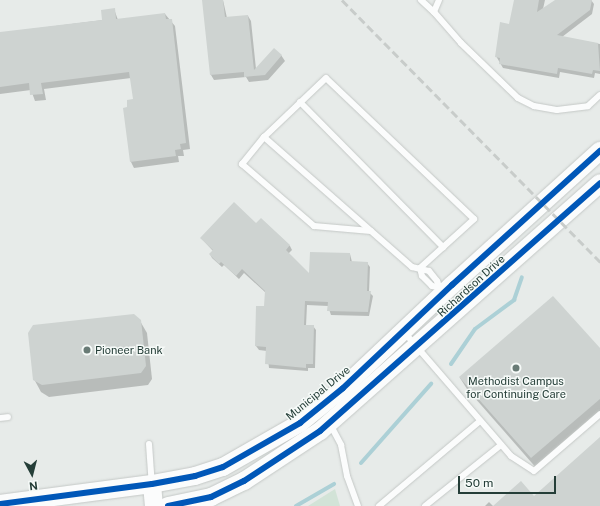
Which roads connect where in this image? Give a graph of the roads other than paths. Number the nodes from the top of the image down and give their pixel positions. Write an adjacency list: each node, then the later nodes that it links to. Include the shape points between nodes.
1 (421, 0): 3 (lane)
2 (439, 0): 3 (lane)
3 (434, 12): 4 (lane, via 461,44 518,98 534,106 557,110 588,106)
4 (600, 95)
5 (300, 102): 6 (lane); 10 (lane); 10 (lane, via 326,78 474,218)
6 (264, 137): 9 (lane); 9 (lane, via 242,164 314,226)
7 (600, 151): 12 (street, Municipal Drive, via 584,168)
8 (600, 183): 13 (street, Richardson Drive)
9 (371, 231): 11 (lane, via 412,267)
10 (443, 247): 11 (lane)
11 (420, 268): 12 (lane, via 422,276)
12 (440, 291): 13 (street); 14 (street, Municipal Drive)
13 (458, 311): 15 (street, Richardson Drive)
14 (403, 331): 15 (lane); 18 (street, Municipal Drive)
15 (418, 347): 16 (street, Richardson Drive); 21 (lane)
16 (355, 403): 18 (street, Municipal Drive)
17 (600, 414): 23 (lane, via 534,471 511,456)
18 (325, 415): 24 (street, Municipal Drive, via 300,423 224,467 195,476); 27 (street, Municipal Drive, via 244,482 211,497); 28 (lane, via 341,446 347,476)
19 (8, 417): 20 (lane)
20 (0, 418)
21 (480, 421): 23 (lane); 29 (lane)
22 (149, 444): 24 (lane)
23 (501, 445): 30 (lane)
24 (152, 484): 25 (street, Municipal Drive); 26 (street)
25 (0, 504)
26 (154, 506)
27 (168, 506)
28 (358, 506)
29 (379, 506)
30 (425, 506)

